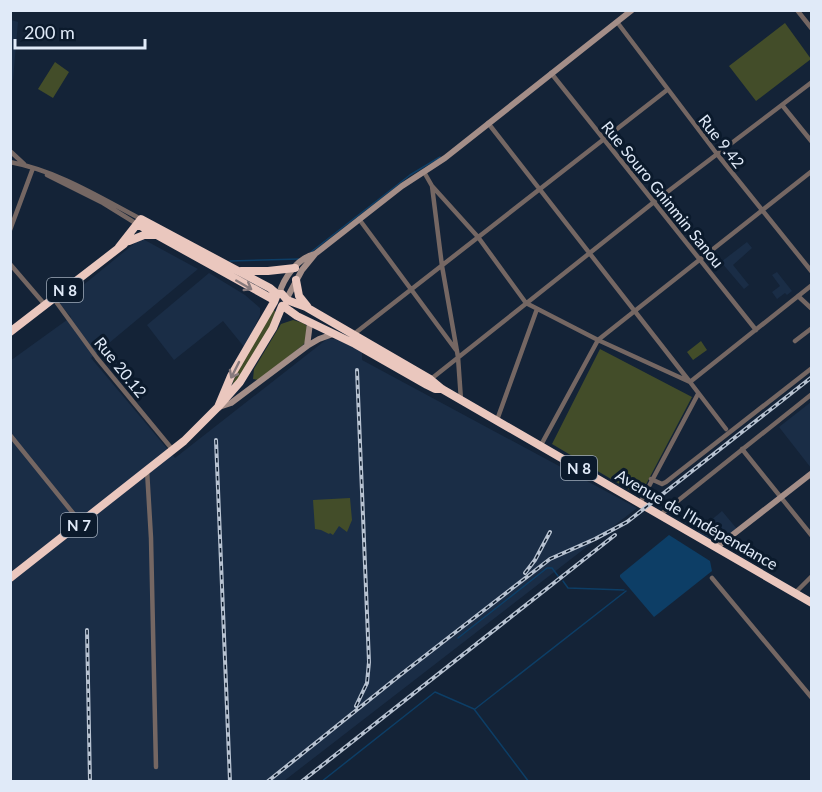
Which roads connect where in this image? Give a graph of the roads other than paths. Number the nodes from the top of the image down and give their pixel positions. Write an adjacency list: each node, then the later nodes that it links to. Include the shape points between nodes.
1 (632, 10): 3 (main road)
2 (797, 10): 4 (street)
3 (617, 22): 5 (main road); 7 (street, Rue 9.42)
4 (812, 29)
5 (551, 74): 9 (main road); 10 (street, Rue Souro Gninmin Sanou)
6 (812, 82): 8 (street)
7 (667, 90): 10 (street); 13 (street, Rue 9.42)
8 (782, 105): 11 (street); 13 (street)
9 (488, 123): 18 (main road); 20 (street)
10 (604, 139): 20 (street); 21 (street, Rue Souro Gninmin Sanou)
11 (812, 142)
12 (10, 152): 15 (street)
13 (717, 154): 21 (street); 22 (street, Rue 9.42)
14 (10, 162): 15 (street)
15 (25, 165): 16 (street)
16 (35, 169): 24 (street, via 78,185); 25 (street)
17 (812, 171): 22 (street)
18 (424, 172): 19 (street); 23 (main road)
19 (432, 186): 27 (street); 34 (street)
20 (540, 189): 27 (street); 30 (street)
21 (654, 202): 30 (street); 32 (street, Rue Souro Gninmin Sanou)
22 (761, 211): 32 (street); 37 (street, Rue 9.42)
23 (359, 219): 31 (main road); 40 (street)
24 (141, 223): 26 (highway, Avenue de l'Indépendance); 28 (highway); 29 (highway, N 8); 36 (highway, Avenue de l'Indépendance / N 8)
25 (10, 230)
26 (157, 235): 28 (highway, N 8); 43 (highway, Avenue de l'Indépendance / N 8, one-way to 43)
27 (478, 237): 34 (street); 44 (street)
28 (129, 241): 29 (highway, N 8)
29 (119, 247): 42 (highway, N 8)
30 (590, 252): 44 (street); 49 (street)
31 (315, 254): 35 (main road); 38 (main road)
32 (700, 259): 49 (street); 52 (street, Rue Souro Gninmin Sanou)
33 (10, 264): 45 (street)
34 (442, 266): 40 (street); 59 (street)
35 (295, 268): 36 (highway); 43 (main road, via 285,279)
36 (236, 270): 43 (highway, Avenue de l'Indépendance / N 8, via 270,288)
37 (812, 272)
38 (296, 280): 43 (main road); 48 (highway, via 299,296)
39 (812, 285): 41 (street)
40 (411, 289): 55 (street); 59 (street)
41 (798, 296): 47 (street); 52 (street)
42 (54, 299): 45 (highway, N 8); 73 (street, Rue 20.12)
43 (280, 300): 48 (highway, Avenue de l'Indépendance / N 8); 50 (highway, Avenue de l'Indépendance / N 8); 67 (highway, N 7, via 240,359)
44 (526, 303): 46 (street); 59 (street)
45 (46, 306): 53 (highway, N 8)
46 (537, 309): 56 (street); 68 (street)
47 (812, 309)
48 (312, 311): 55 (highway, Avenue de l'Indépendance / N 8)
49 (634, 312): 56 (street); 62 (street)
50 (310, 323): 54 (highway, Avenue de l'Indépendance / N 8); 58 (main road)
51 (812, 328): 57 (street)
52 (756, 330): 62 (street)
53 (10, 333)
54 (335, 334): 58 (main road); 63 (highway, Avenue de l'Indépendance / N 8, via 427,385)
55 (352, 336): 61 (highway, Avenue de l'Indépendance / N 8)
56 (598, 340): 62 (street); 71 (street)
57 (795, 341)
58 (307, 346): 67 (main road, via 231,403)
59 (458, 355): 61 (street); 66 (street)
60 (812, 368): 76 (street, via 666,482)
61 (430, 379): 63 (highway, Avenue de l'Indépendance / N 8)
62 (690, 382): 64 (street)
63 (442, 389): 66 (highway, Avenue de l'Indépendance / N 8)
64 (698, 394): 69 (street); 76 (street)
65 (812, 394): 72 (street)
66 (461, 400): 68 (highway, Avenue de l'Indépendance / N 8)
67 (218, 407): 73 (highway, N 7)
68 (497, 420): 71 (highway, Avenue de l'Indépendance / N 8)
69 (726, 429)
70 (10, 435): 80 (street)
71 (541, 445): 78 (highway, Avenue de l'Indépendance / N 8)
72 (742, 448): 77 (street); 79 (street)
73 (172, 449): 74 (highway, N 7)
74 (147, 470): 80 (highway, N 7); 89 (street)
75 (812, 473): 77 (main road)
76 (651, 479): 78 (street)
77 (780, 497): 81 (street); 82 (main road)
78 (640, 503): 79 (highway, Avenue de l'Indépendance / N 8)
79 (660, 515): 82 (highway, Avenue de l'Indépendance / N 8)
80 (81, 524): 84 (highway, N 7)
81 (812, 536)
82 (717, 547): 86 (highway, Avenue de l'Indépendance / N 8)
83 (812, 576): 86 (street)
84 (10, 578)
85 (712, 578): 88 (street)
86 (795, 593): 87 (highway, Avenue de l'Indépendance / N 8)
87 (812, 603)
88 (812, 698)
89 (156, 767)

